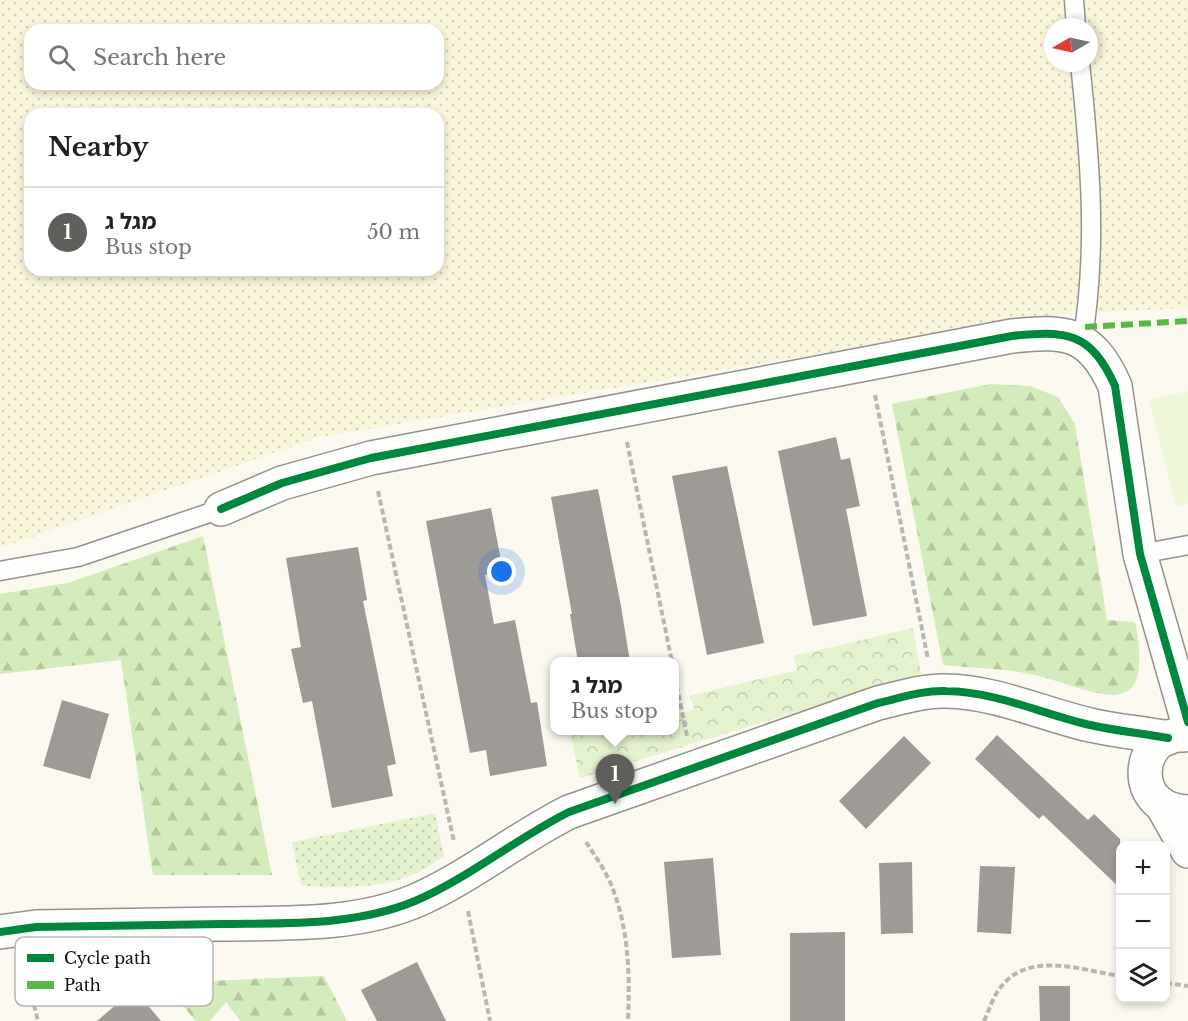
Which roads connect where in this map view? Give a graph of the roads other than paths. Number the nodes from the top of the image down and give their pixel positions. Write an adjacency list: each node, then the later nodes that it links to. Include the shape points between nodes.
1 (1074, 0): 2 (lane)
2 (1076, 18)
3 (1081, 72): 4 (lane, via 1092,198 1089,305)
4 (1082, 343): 5 (street, via 1070,335 1050,332 1012,336 371,458 282,483); 7 (street, via 1105,364 1115,386)
5 (221, 509): 8 (lane, via 78,557)
6 (1188, 545): 7 (lane)
7 (1140, 554): 10 (street)
8 (0, 571)
9 (1090, 725): 10 (street); 11 (street, via 1117,742); 13 (street, via 1011,700 968,692 935,692 878,703 569,813 538,827 415,901 375,914 340,919)
10 (1181, 732): 11 (street, via 1158,744 1146,764 1144,776)
11 (1166, 802): 12 (street)
12 (1188, 851)
13 (7, 931)

